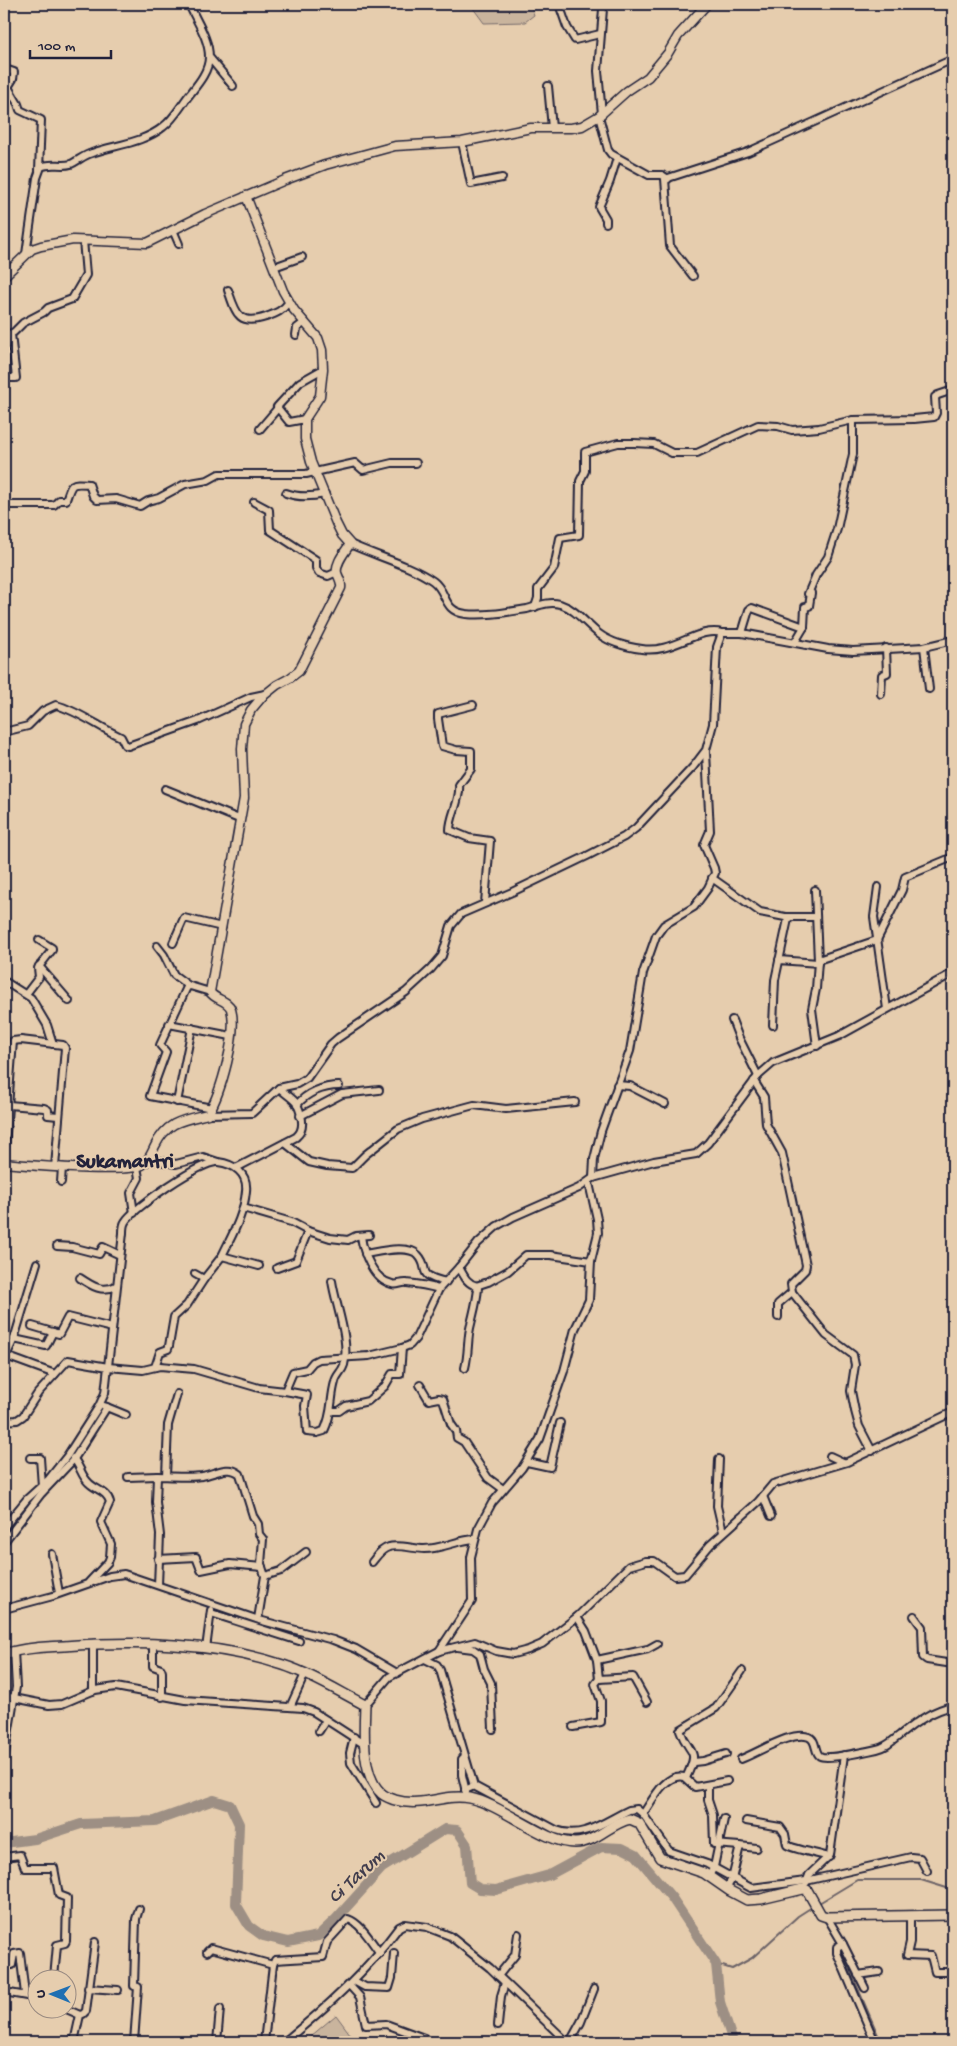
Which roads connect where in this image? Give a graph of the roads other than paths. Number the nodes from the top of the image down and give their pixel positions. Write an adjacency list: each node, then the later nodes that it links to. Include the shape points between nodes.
1 (189, 4): 6 (street)
2 (559, 4): 5 (street, via 575,40)
3 (601, 4): 5 (street)
4 (701, 5): 11 (street, via 668,54 648,76)
5 (600, 34): 11 (street)
6 (209, 57): 9 (street); 15 (street, via 196,88 163,127 138,140 89,154 70,164 46,165)
7 (953, 59): 17 (street, via 748,152)
8 (8, 71): 15 (street, via 14,78 8,87 20,110 41,122)
9 (233, 86)
10 (548, 86): 12 (street)
11 (600, 115): 12 (street, via 577,128); 14 (street, via 608,150)
12 (552, 128): 13 (street, via 519,130)
13 (462, 142): 16 (street, via 471,184); 18 (street, via 395,146 326,165)
14 (617, 158): 17 (street, via 649,175 662,175); 19 (street, via 599,207)
15 (39, 170): 23 (street)
16 (502, 178)
17 (668, 179): 27 (street, via 665,179 670,246)
18 (246, 196): 20 (street); 25 (street)
19 (606, 223)
20 (173, 230): 21 (street, via 141,244); 22 (street)
21 (83, 240): 23 (street, via 49,243); 31 (street, via 86,274 76,294 70,301 38,314)
22 (179, 244)
23 (26, 254): 26 (street)
24 (302, 257): 25 (street)
25 (274, 267): 29 (street)
26 (4, 276)
27 (693, 276)
28 (228, 290): 29 (street, via 237,313 247,321 278,313)
29 (289, 302): 30 (street)
30 (305, 322): 32 (street, via 296,328); 34 (street, via 318,338 324,358)
31 (11, 334): 33 (street); 35 (street, via 16,377)
32 (296, 335)
33 (4, 336)
34 (323, 369): 37 (street, via 300,382); 38 (street, via 319,399)
35 (4, 378)
36 (953, 390): 39 (street, via 935,397 934,417)
37 (277, 409): 38 (street, via 289,422); 40 (street)
38 (305, 419): 44 (street, via 305,439)
39 (853, 420): 42 (street, via 792,430 758,425 697,454); 52 (street, via 854,454 844,500 828,557 808,594 811,593 805,607)
40 (260, 429)
41 (673, 448): 42 (street)
42 (681, 454): 51 (street, via 666,452 654,444 634,443 618,443 586,452 585,471 580,481 579,535 560,538 554,568 538,589)
43 (416, 463): 44 (street, via 392,463 362,470 355,463)
44 (314, 472): 46 (street); 48 (street, via 218,474 208,480 185,484 140,506 116,499 97,500 90,484 74,483 66,500 59,500 54,505)
45 (286, 493): 46 (street, via 305,497)
46 (325, 494): 49 (street, via 342,535)
47 (254, 502): 50 (street, via 269,510 271,531 316,559 319,573 328,576)
48 (4, 505)
49 (350, 544): 50 (street, via 339,561); 51 (street, via 434,582 453,610 466,614 503,613)
50 (337, 572): 60 (street, via 341,588 305,663 296,675)
51 (535, 607): 53 (street, via 553,603 566,607 604,637 644,650 672,647 704,633)
52 (804, 627): 54 (street, via 752,608); 56 (street)
53 (722, 633): 54 (street); 64 (street, via 716,647 713,724)
54 (742, 633): 56 (street)
55 (953, 640): 57 (street)
56 (795, 642): 58 (street, via 828,649)
57 (924, 647): 58 (street); 59 (street)
58 (886, 648): 61 (street, via 887,674 882,675)
59 (929, 689)
60 (265, 694): 63 (street, via 130,746 105,728 56,705 43,711 28,726); 66 (street, via 244,724 244,795)
61 (881, 694)
62 (473, 705): 71 (street, via 438,714 438,717 441,745 471,751 472,769 459,785 450,830 469,838 490,841)
63 (4, 732)
64 (706, 750): 68 (street, via 710,832 704,845 714,868); 71 (street, via 624,838)
65 (165, 790): 66 (street)
66 (239, 820): 74 (street)
67 (953, 857): 76 (street, via 905,877 902,890)
68 (712, 878): 72 (street, via 760,912); 97 (street, via 694,907 664,925 656,936 643,973 630,1051)
69 (878, 887): 76 (street, via 874,917)
70 (816, 890): 73 (street)
71 (485, 903): 99 (street, via 458,917 451,926 442,956 406,992 338,1038 307,1078)
72 (786, 917): 73 (street); 79 (street, via 788,922)
73 (816, 917): 80 (street)
74 (222, 927): 77 (street, via 184,918); 85 (street)
75 (38, 940): 81 (street, via 52,949)
76 (876, 940): 80 (street); 88 (street)
77 (173, 943)
78 (157, 946): 84 (street, via 174,975)
79 (779, 960): 80 (street); 91 (street, via 774,985)
80 (818, 961): 95 (street, via 812,1009)
81 (40, 966): 86 (street, via 39,977); 87 (street)
82 (953, 974): 88 (street)
83 (4, 981): 86 (street)
84 (189, 986): 85 (street); 90 (street)
85 (210, 992): 93 (street, via 230,1007)
86 (26, 994): 94 (street, via 38,1007)
87 (69, 1001)
88 (887, 1009): 95 (street)
89 (732, 1020): 96 (street)
90 (169, 1024): 92 (street); 101 (street, via 160,1045 166,1052 150,1096)
91 (774, 1025)
92 (192, 1028): 93 (street); 101 (street)
93 (231, 1036): 106 (street, via 223,1082)
94 (53, 1044): 105 (street, via 13,1041); 107 (street, via 65,1047)
95 (817, 1046): 96 (street, via 782,1059)
96 (756, 1078): 117 (street, via 708,1143 696,1154 654,1161); 139 (street, via 764,1097 766,1124 782,1153 805,1257 803,1272 791,1284)
97 (617, 1085): 104 (street, via 630,1086); 117 (street, via 601,1131)
98 (339, 1086): 103 (street, via 317,1090)
99 (279, 1088): 103 (street); 106 (street, via 252,1113)
100 (379, 1090): 108 (street, via 342,1094)
101 (177, 1102): 106 (street)
102 (575, 1102): 109 (street, via 506,1108 476,1105 422,1118 398,1129 352,1168 308,1162)
103 (295, 1103): 108 (street)
104 (665, 1104)
105 (9, 1105): 107 (street, via 44,1108 49,1115); 111 (street)
106 (210, 1111): 110 (street, via 166,1128)
107 (58, 1116): 114 (street)
108 (300, 1116): 109 (street, via 302,1131)
109 (285, 1143): 116 (street)
110 (148, 1158): 112 (street, via 176,1164 203,1157); 115 (street)
111 (4, 1159)
112 (218, 1162): 116 (street); 120 (street, via 178,1179)
113 (4, 1164): 114 (street)
114 (59, 1167): 115 (street); 118 (street)
115 (137, 1167): 120 (street, via 139,1178 131,1193)
116 (236, 1168): 119 (street, via 246,1182)
117 (591, 1180): 126 (street, via 598,1227); 129 (street, via 497,1226 478,1243)
118 (61, 1182)
119 (243, 1208): 121 (street, via 291,1222); 125 (street)
120 (134, 1213): 124 (street, via 124,1224)
121 (308, 1232): 123 (street, via 345,1240 365,1235); 130 (street, via 296,1261)
122 (57, 1246): 124 (street, via 100,1254 103,1247)
123 (365, 1254): 135 (street, via 412,1250 418,1254 428,1277); 138 (street, via 379,1277 388,1283 397,1285 405,1282)
124 (120, 1255): 136 (street)
125 (222, 1256): 128 (street); 133 (street)
126 (591, 1260): 137 (street, via 526,1255 508,1271); 166 (street, via 589,1300 575,1329 540,1439)
127 (38, 1263): 144 (street)
128 (259, 1266)
129 (460, 1267): 135 (street); 137 (street, via 467,1281)
130 (277, 1268)
131 (195, 1274): 133 (street)
132 (80, 1278): 136 (street, via 104,1290)
133 (204, 1279): 149 (street, via 187,1305 174,1317 168,1348 160,1352)
134 (332, 1281): 147 (street, via 341,1317)
135 (446, 1282): 138 (street)
136 (116, 1286): 142 (street)
137 (476, 1286): 150 (street, via 477,1305 470,1325)
138 (439, 1289): 145 (street, via 416,1338)
139 (792, 1292): 140 (street, via 778,1304); 161 (street, via 818,1326 853,1355 855,1365 851,1391 860,1426)
140 (778, 1317)
141 (32, 1326): 143 (street)
142 (112, 1328): 143 (street, via 67,1317 60,1333); 148 (street)
143 (53, 1332): 144 (street, via 46,1346)
144 (14, 1339): 146 (street)
145 (402, 1348): 147 (street); 156 (street, via 400,1374 392,1374 366,1402)
146 (5, 1358): 151 (street)
147 (345, 1358): 153 (street, via 319,1359 307,1369 294,1371); 156 (street, via 342,1371 335,1380)
148 (108, 1367): 149 (street, via 146,1370); 151 (street, via 68,1360); 155 (street)
149 (155, 1367): 153 (street, via 194,1369 259,1388)
150 (465, 1368)
151 (55, 1374): 159 (street, via 23,1416)
152 (420, 1384): 172 (street, via 429,1400 443,1399 457,1438 464,1442 488,1478)
153 (285, 1391): 156 (street, via 307,1395 308,1433 324,1430)
154 (177, 1394): 170 (street, via 168,1425)
155 (103, 1405): 158 (street); 163 (street)
156 (332, 1412)
157 (953, 1412): 161 (street)
158 (126, 1415)
159 (4, 1421)
160 (560, 1423): 166 (street, via 550,1467)
161 (872, 1451): 167 (street)
162 (830, 1456): 167 (street)
163 (71, 1457): 171 (street); 174 (street); 186 (street, via 79,1464 87,1481 107,1495 110,1502 101,1522 111,1544 110,1559)
164 (30, 1458): 171 (street, via 40,1458)
165 (719, 1459): 177 (street, via 717,1506)
166 (527, 1462): 172 (street)
167 (846, 1462): 173 (street, via 778,1481)
168 (128, 1476): 169 (street)
169 (157, 1476): 170 (street); 182 (street)
170 (166, 1476): 184 (street, via 201,1476 222,1470 239,1472 263,1539)
171 (42, 1486): 174 (street)
172 (503, 1489): 178 (street, via 492,1503)
173 (763, 1496): 175 (street); 177 (street)
174 (30, 1502): 176 (street); 179 (street)
175 (772, 1516)
176 (4, 1527)
177 (723, 1532): 192 (street, via 682,1576 675,1576 650,1561 629,1566)
178 (475, 1539): 183 (street, via 461,1540 440,1548 392,1546 381,1550); 202 (street, via 471,1557 472,1601)
179 (4, 1542)
180 (306, 1552): 185 (street, via 281,1571)
181 (52, 1554): 188 (street)
182 (158, 1559): 184 (street, via 196,1557 201,1570 231,1564); 187 (street)
183 (372, 1562)
184 (262, 1567): 185 (street)
185 (265, 1576): 193 (street)
186 (89, 1583): 187 (street, via 121,1573); 188 (street)
187 (158, 1585): 189 (street)
188 (60, 1593): 190 (street)
189 (211, 1608): 193 (street); 200 (street)
190 (4, 1609)
191 (914, 1616): 205 (street, via 922,1627 924,1657)
192 (577, 1617): 199 (street, via 542,1644 521,1653 503,1653 475,1642); 204 (street)
193 (258, 1623): 194 (street); 194 (street)
194 (288, 1632): 195 (street); 207 (street, via 333,1640)
195 (299, 1641)
196 (93, 1644): 198 (main road); 201 (main road); 210 (street)
197 (657, 1644): 204 (street)
198 (153, 1645): 200 (main road); 212 (street, via 153,1666 162,1672)
199 (456, 1646): 202 (street); 220 (street, via 473,1649 480,1654 491,1683)
200 (206, 1649): 208 (main road, via 241,1653)
201 (8, 1651): 211 (street, via 16,1677)
202 (439, 1651): 203 (street)
203 (425, 1659): 207 (street); 232 (street, via 440,1670 465,1756)
204 (598, 1660): 209 (street)
205 (953, 1664)
206 (742, 1671): 228 (street, via 716,1708 680,1730 694,1755)
207 (397, 1672): 215 (street)
208 (305, 1674): 215 (main road); 216 (street)
209 (599, 1679): 213 (street, via 633,1677); 219 (street, via 595,1684 601,1701 601,1722)
210 (92, 1691): 211 (street, via 62,1704 49,1705); 212 (street, via 116,1687)
211 (8, 1697): 214 (street); 227 (street)
212 (162, 1697): 216 (street)
213 (647, 1702)
214 (4, 1705)
215 (365, 1705): 223 (main road)
216 (290, 1706): 218 (street, via 303,1708)
217 (953, 1706): 225 (street, via 930,1714 885,1746)
218 (326, 1720): 221 (street); 222 (street)
219 (573, 1728)
220 (493, 1729)
221 (319, 1732)
222 (354, 1738): 223 (street); 233 (street, via 351,1763)
223 (365, 1745): 232 (main road, via 372,1779 386,1797 419,1804 454,1797)
224 (726, 1754): 228 (street)
225 (844, 1755): 226 (street, via 820,1756 812,1739 802,1736 777,1741 760,1752); 244 (street)
226 (741, 1758)
227 (4, 1760)
228 (694, 1762): 229 (street)
229 (686, 1778): 231 (street, via 693,1787); 235 (street, via 681,1776 669,1780)
230 (726, 1781): 231 (street)
231 (708, 1786): 240 (street, via 714,1844)
232 (469, 1790): 239 (main road, via 480,1800 509,1810 568,1843 594,1839)
233 (376, 1802)
234 (636, 1810): 235 (street); 236 (street); 239 (street, via 629,1810)
235 (643, 1814): 245 (street, via 669,1851)
236 (630, 1818): 239 (main road); 245 (main road, via 639,1823 660,1858)
237 (724, 1819): 240 (street)
238 (746, 1821): 244 (street, via 780,1828 792,1848)
239 (605, 1827)
240 (720, 1845): 241 (street); 247 (street)
241 (740, 1846): 242 (street); 248 (street)
242 (756, 1848)
243 (4, 1857): 264 (street, via 20,1855 26,1868 54,1869 58,1894 67,1898 66,1941 57,1945)
244 (829, 1857): 249 (street, via 813,1870)
245 (686, 1863): 247 (main road)
246 (927, 1871): 249 (street, via 917,1856)
247 (712, 1872): 248 (main road)
248 (729, 1884): 250 (street); 251 (main road)
249 (807, 1888): 250 (street); 251 (main road, via 761,1899); 255 (main road)
250 (750, 1889): 251 (street)
251 (747, 1899)
252 (139, 1909): 285 (street, via 136,1919 134,1986 138,1987)
253 (910, 1915): 254 (main road); 255 (main road); 266 (street, via 907,1955 930,1956 935,1972)
254 (953, 1915)
255 (824, 1916): 258 (street)
256 (518, 1934): 268 (street, via 516,1955)
257 (95, 1942): 272 (street)
258 (840, 1946): 267 (street); 290 (street, via 837,1953)
259 (207, 1952): 262 (street, via 211,1948)
260 (380, 1953): 262 (street, via 365,1933 348,1919 327,1942 323,1957 278,1959); 268 (street, via 402,1924 427,1926 450,1936); 269 (street)
261 (394, 1953): 269 (street, via 389,1988)
262 (273, 1965): 287 (street)
263 (4, 1966): 277 (street, via 12,1964 14,1954 20,1953)
264 (55, 1968)
265 (879, 1972): 267 (street)
266 (953, 1972)
267 (858, 1975): 273 (street)
268 (498, 1976): 270 (street)
269 (352, 1983): 283 (street, via 360,1997 366,2025 386,2024); 288 (street)
270 (505, 1983): 282 (street); 289 (street)
271 (953, 1984): 279 (street)
272 (88, 1988): 275 (street); 281 (street, via 86,2011)
273 (865, 1988)
274 (594, 1989): 289 (street)
275 (118, 1990)
276 (4, 1992): 277 (street)
277 (25, 1994): 278 (street)
278 (28, 1995)
279 (953, 1996)
280 (220, 2009): 286 (street)
281 (80, 2015): 284 (street)
282 (498, 2025)
283 (424, 2038)
284 (74, 2042)
285 (134, 2042)
286 (217, 2042)
287 (264, 2042)
288 (284, 2042)
289 (569, 2042)
290 (875, 2042)

